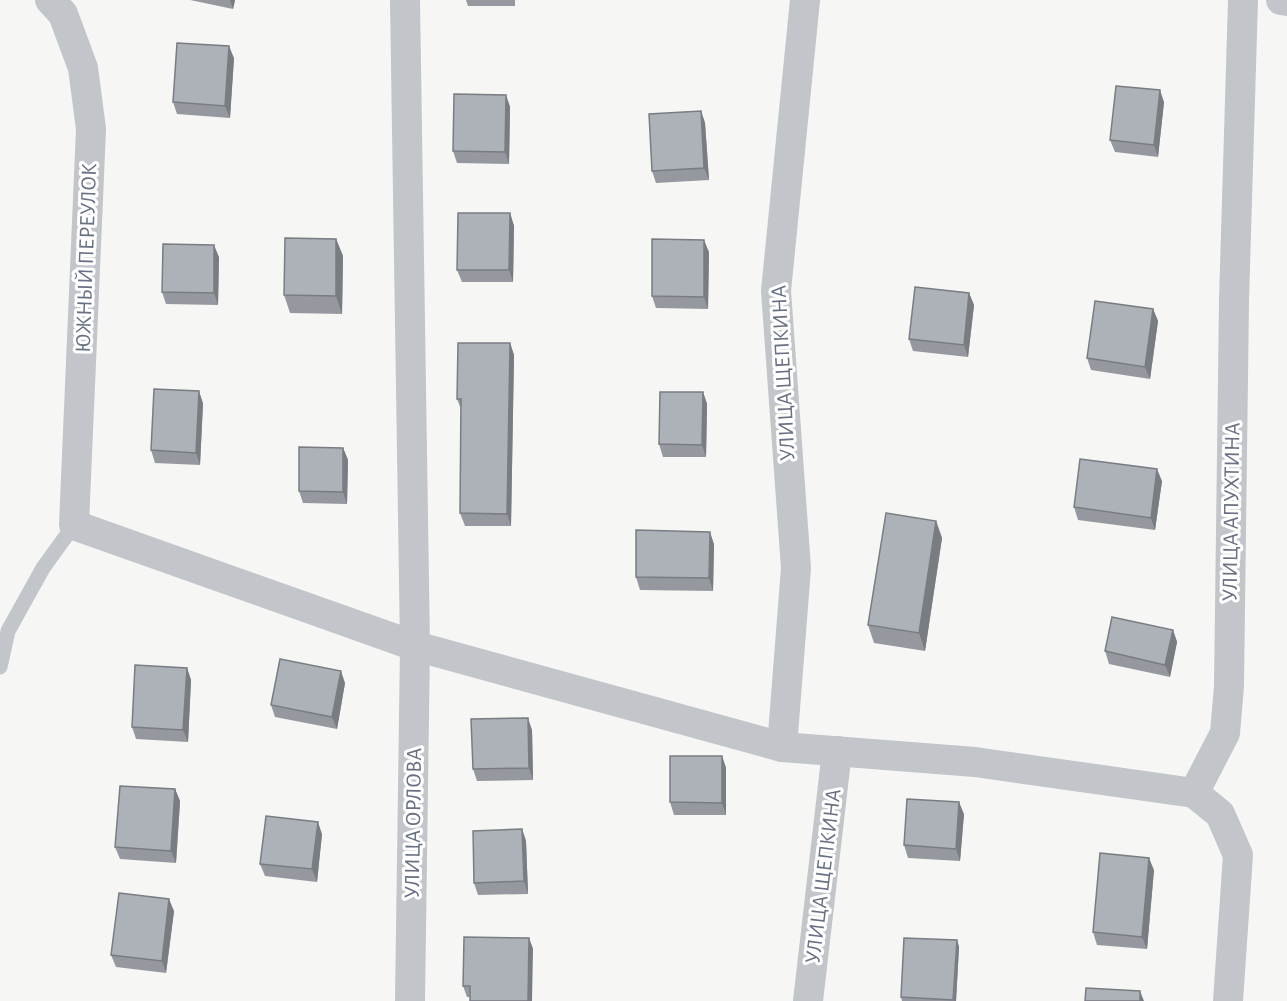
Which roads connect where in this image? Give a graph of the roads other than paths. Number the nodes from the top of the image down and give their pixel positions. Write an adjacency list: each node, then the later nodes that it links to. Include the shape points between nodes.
1 (405, 0): 8 (street, УЛИЦА ОРЛОВА)
2 (805, 0): 10 (street, УЛИЦА ЩЕПКИНА, via 776,291 796,568)
3 (1243, 0): 12 (street, УЛИЦА АПУХТИНА, via 1229,686 1225,733)
4 (1281, 0): 5 (street)
5 (1287, 1)
6 (63, 5): 7 (street, ЮЖНЫЙ ПЕРЕУЛОК, via 83,68 91,129)
7 (74, 525): 8 (street); 9 (lane, via 43,568 8,631)
8 (415, 646): 10 (street); 13 (street, УЛИЦА ОРЛОВА)
9 (0, 667)
10 (782, 747): 11 (street)
11 (837, 751): 12 (street, via 975,762); 14 (street, УЛИЦА ЩЕПКИНА)
12 (1194, 793): 15 (street, via 1220,814 1238,855)
13 (410, 1001)
14 (808, 1001)
15 (1228, 1001)

